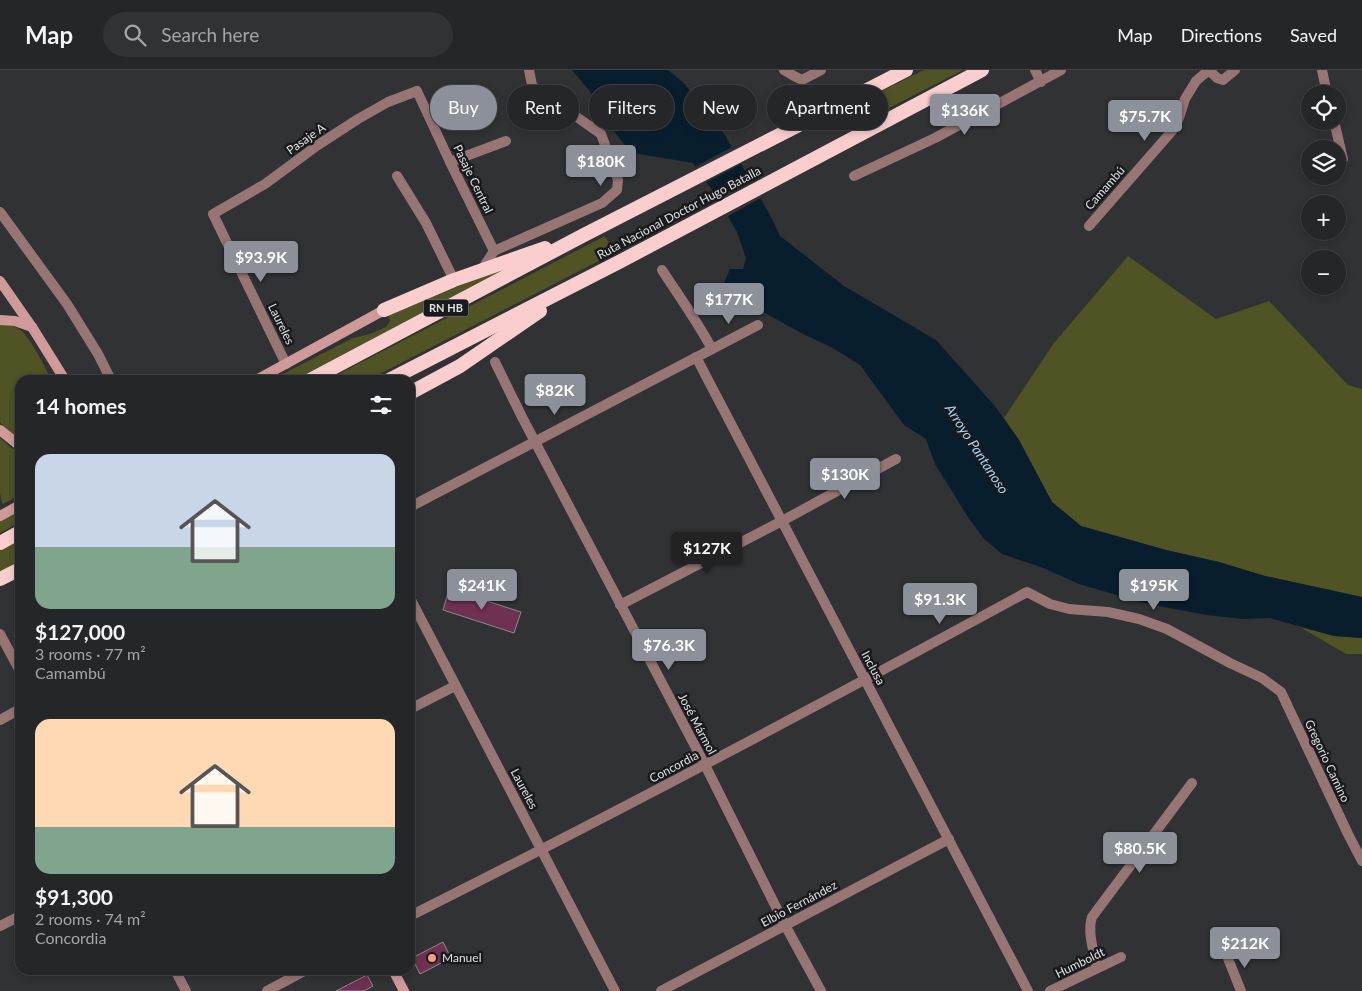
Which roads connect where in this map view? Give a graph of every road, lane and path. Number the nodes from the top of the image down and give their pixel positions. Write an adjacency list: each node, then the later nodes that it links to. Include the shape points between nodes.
1 (529, 70): 22 (street, via 532,85 538,92 601,134 618,180 617,190 602,203)
2 (784, 70): 3 (street, via 802,80)
3 (821, 70)
4 (906, 70): 21 (highway, Ruta Nacional Doctor Hugo Batalla / RN HB)
5 (982, 70): 24 (highway, Ruta Nacional Doctor Hugo Batalla)
6 (1035, 70): 11 (street)
7 (1061, 70): 11 (street)
8 (1209, 70): 9 (street, Camambú, via 1223,80); 20 (street, Camambú, via 1196,81 1172,131)
9 (1235, 70)
10 (1322, 70): 12 (street)
11 (1041, 82): 17 (street)
12 (1325, 85)
13 (417, 91): 15 (street, Pasaje Central); 19 (street, Pasaje A, via 358,119 265,184)
14 (506, 142): 15 (street)
15 (450, 162): 22 (street, Pasaje Central)
16 (397, 176): 26 (street, via 426,223)
17 (854, 176)
18 (0, 212): 37 (street, via 67,304)
19 (213, 214): 35 (street, Laureles)
20 (1089, 226)
21 (582, 236): 23 (highway); 39 (highway, Ruta Nacional Doctor Hugo Batalla / RN HB)
22 (494, 251): 23 (street)
23 (481, 270): 26 (highway)
24 (603, 270): 40 (highway, Ruta Nacional Doctor Hugo Batalla); 41 (highway, via 460,366)
25 (662, 270): 32 (street)
26 (454, 280): 28 (highway)
27 (1, 286): 31 (main road)
28 (384, 310): 35 (main road)
29 (0, 320): 31 (main road)
30 (758, 324): 32 (street)
31 (32, 327): 36 (main road)
32 (712, 348): 33 (street)
33 (696, 357): 44 (street); 49 (street, Inclusa)
34 (495, 362): 44 (street, José Mármol)
35 (286, 364): 38 (main road)
36 (62, 375)
37 (108, 375)
38 (265, 375)
39 (319, 375)
40 (399, 375)
41 (415, 390)
42 (0, 430): 43 (main road)
43 (15, 442)
44 (534, 442): 46 (street); 55 (street, José Mármol)
45 (896, 459): 49 (street)
46 (415, 503)
47 (15, 508): 48 (main road)
48 (0, 516)
49 (782, 521): 55 (street); 59 (street, Inclusa)
50 (15, 535): 51 (highway)
51 (0, 543)
52 (15, 572): 53 (highway)
53 (0, 580)
54 (1027, 592): 59 (street, Concordia); 68 (street, Gregorio Camino, via 1050,604 1108,612 1167,629 1262,678 1281,692)
55 (620, 605): 64 (street, José Mármol)
56 (415, 608): 60 (street, Laureles)
57 (0, 634): 58 (street)
58 (15, 662)
59 (866, 680): 64 (street, Concordia); 66 (street, Inclusa)
60 (456, 686): 61 (street); 67 (street, Laureles)
61 (415, 706)
62 (15, 712): 63 (street)
63 (0, 720)
64 (705, 765): 67 (street, Concordia); 71 (street, José Mármol)
65 (1192, 783): 75 (street, via 1092,917 1091,936)
66 (949, 839): 71 (street, Elbio Fernández); 85 (street, Inclusa)
67 (542, 850): 69 (street, Concordia); 82 (street, Laureles)
68 (1362, 861)
69 (415, 914)
70 (15, 918): 72 (street)
71 (786, 925): 83 (street, Elbio Fernández); 84 (street, José Mármol)
72 (0, 926)
73 (1227, 956): 87 (street)
74 (1121, 957): 75 (street, Humboldt)
75 (1097, 968): 86 (street, Humboldt)
76 (178, 975): 79 (street)
77 (297, 975): 80 (street)
78 (396, 975): 81 (main road)
79 (186, 991)
80 (267, 991)
81 (404, 991)
82 (615, 991)
83 (662, 991)
84 (821, 991)
85 (1028, 991)
86 (1050, 991)
87 (1241, 991)

